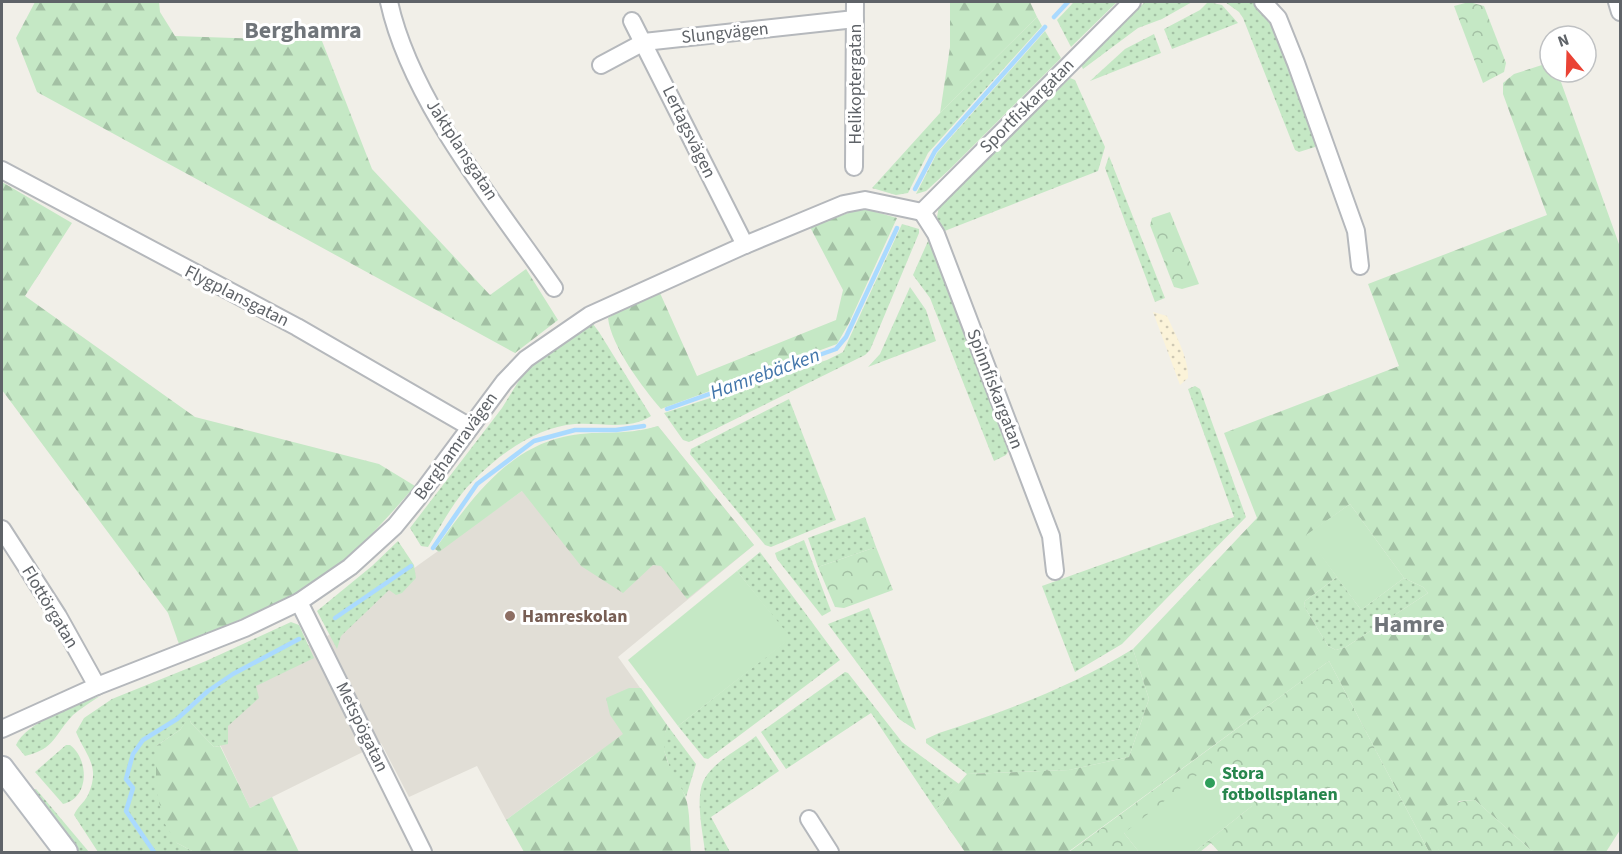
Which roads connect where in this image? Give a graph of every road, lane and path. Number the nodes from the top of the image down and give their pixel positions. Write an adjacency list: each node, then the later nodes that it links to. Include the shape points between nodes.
1 (389, 2): 16 (street, Jaktplansgatan, via 420,85 454,142)
2 (855, 2): 7 (street, Helikoptergatan)
3 (1132, 2): 13 (street, Sportfiskargatan)
4 (1263, 2): 15 (street, via 1278,18 1296,63 1356,231)
5 (1617, 2): 6 (street)
6 (1620, 12)
7 (855, 19): 9 (street, Slungvägen); 11 (street, Helikoptergatan)
8 (632, 21): 9 (street, Lertagsvägen)
9 (644, 42): 10 (street, Slungvägen); 14 (street, Lertagsvägen)
10 (601, 65)
11 (854, 167)
12 (2, 170): 17 (street, Flygplansgatan, via 297,327)
13 (922, 212): 14 (street, Berghamravägen, via 866,200 844,204); 19 (street, Spinnfiskargatan, via 936,234 1051,536)
14 (745, 244): 17 (street, Berghamravägen, via 590,315 556,336 504,382)
15 (1360, 266)
16 (554, 288)
17 (470, 427): 20 (street, Berghamravägen, via 395,526 350,567)
18 (2, 529): 21 (street, Flottörgatan)
19 (1055, 571)
20 (299, 602): 21 (street, Berghamravägen, via 197,649); 26 (street, Metspögatan)
21 (97, 686): 22 (street, Berghamravägen)
22 (2, 729)
23 (2, 768): 25 (main road)
24 (809, 819): 27 (street)
25 (66, 852)
26 (423, 852)
27 (830, 852)

